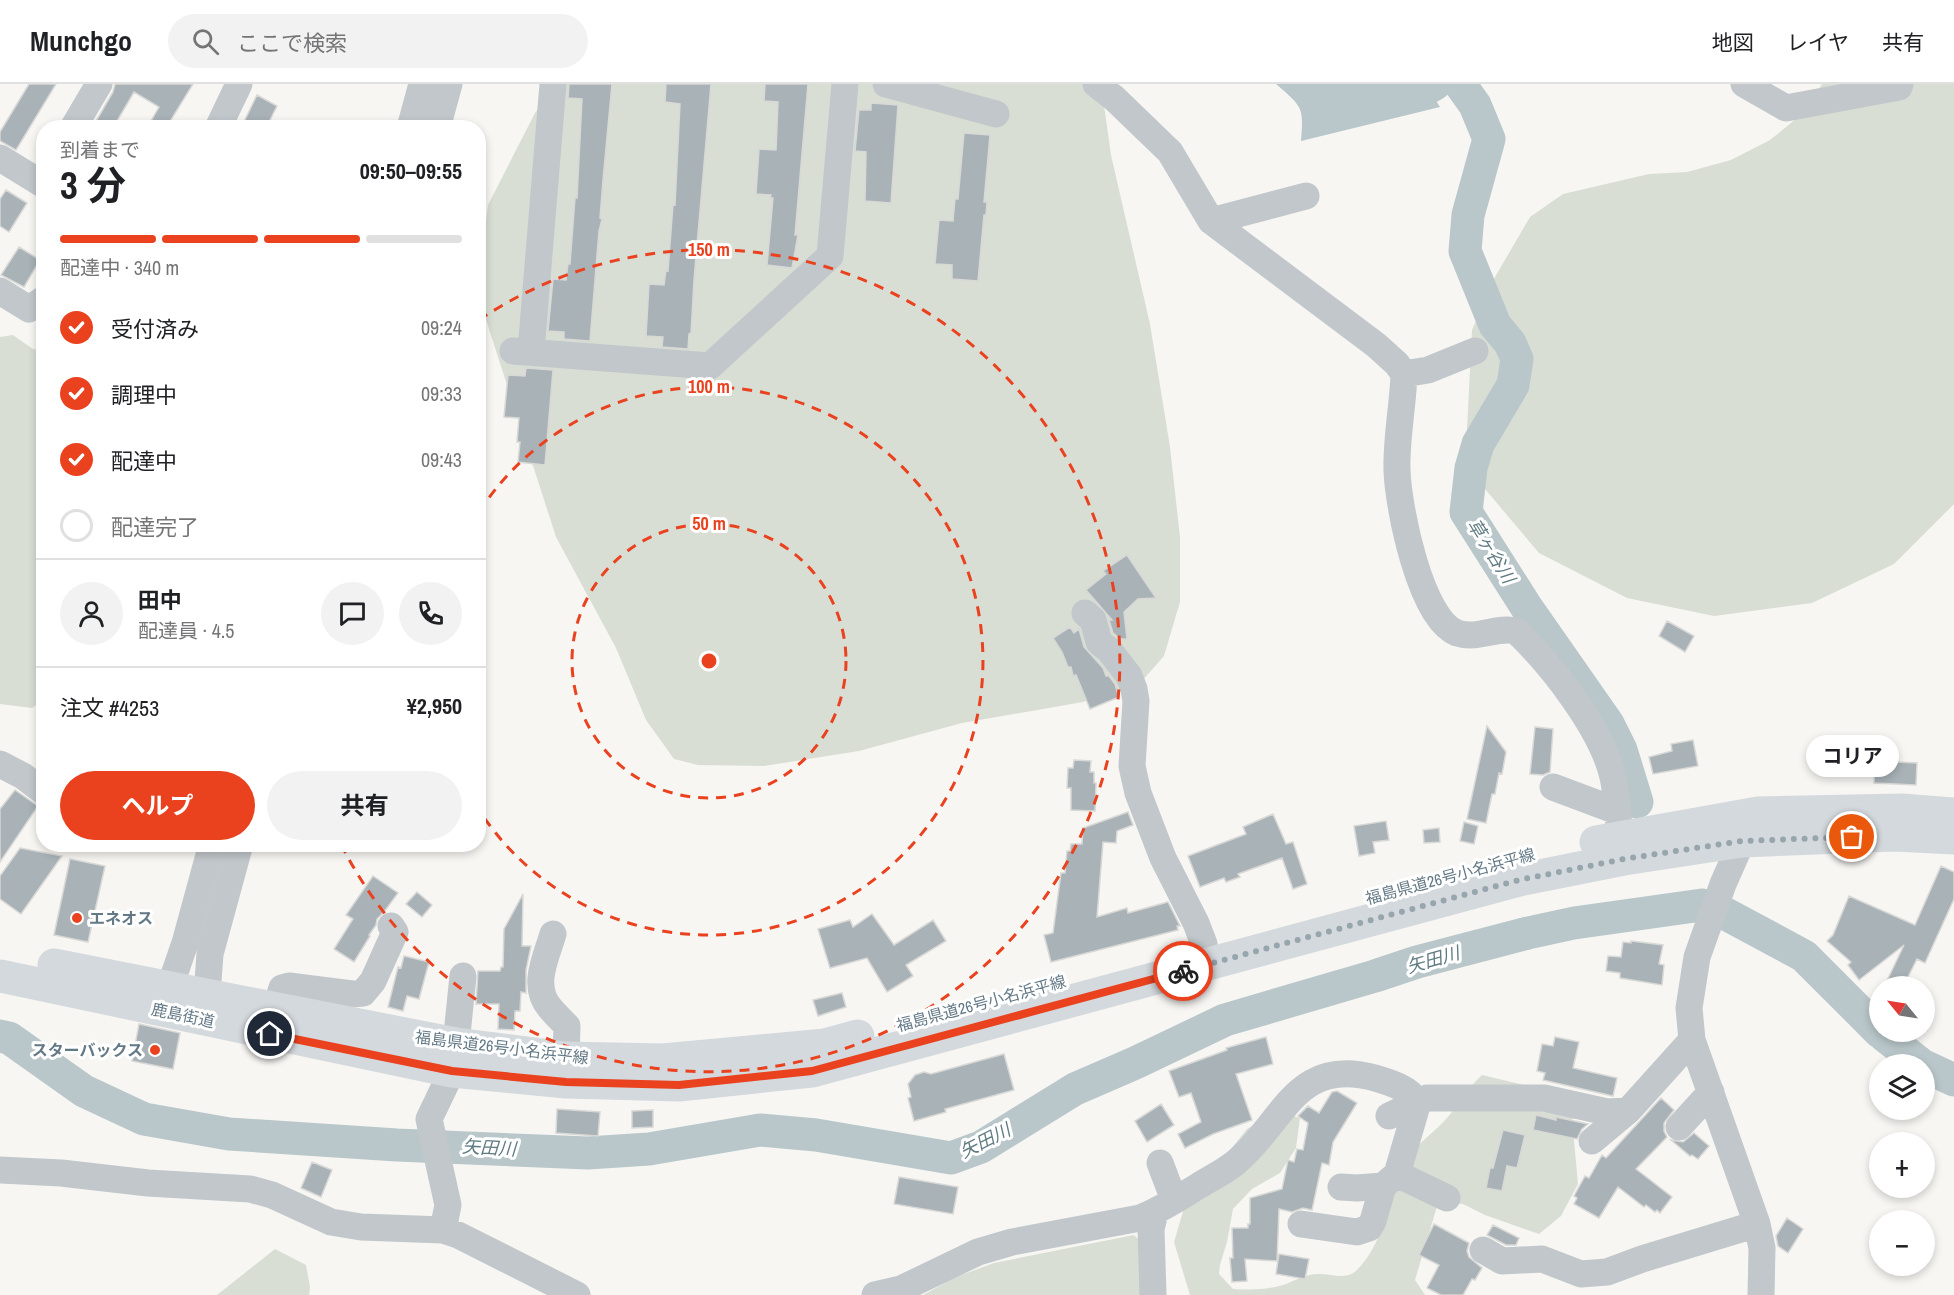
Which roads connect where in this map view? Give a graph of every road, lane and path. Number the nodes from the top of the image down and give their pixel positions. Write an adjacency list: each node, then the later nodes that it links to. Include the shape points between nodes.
1 (99, 84): 12 (street)
2 (239, 84): 13 (street)
3 (422, 84): 14 (street)
4 (448, 84): 15 (street)
5 (553, 84): 6 (street, via 522,351 710,366 830,256)
6 (845, 84)
7 (885, 84): 11 (street)
8 (1096, 84): 19 (street, via 1170,152)
9 (1744, 84): 10 (street, via 1786,108)
10 (1900, 84)
11 (996, 114)
12 (78, 120)
13 (222, 120)
14 (412, 120)
15 (439, 120)
16 (0, 158): 17 (street)
17 (36, 178)
18 (1306, 196): 19 (street)
19 (1211, 221): 23 (street, via 1376,345)
20 (0, 291): 21 (street, via 29,309)
21 (36, 304)
22 (1475, 351): 23 (street, via 1428,370)
23 (1404, 374): 29 (street, via 1397,470 1410,550 1425,594 1446,627 1458,633 1490,634 1506,628 1516,631 1560,681 1598,738 1613,777)
24 (1085, 613): 36 (street, via 1093,620 1099,642 1132,683 1136,701 1132,766 1138,794)
25 (0, 764): 26 (street)
26 (36, 786)
27 (1553, 787): 29 (street)
28 (1954, 814): 29 (main road, 福島県道26号小名浜平線, via 1902,810 1758,813)
29 (1618, 824): 36 (main road, 福島県道26号小名浜平線, via 1506,860)
30 (1954, 838): 31 (main road, 鹿島街道, via 1895,835)
31 (1742, 841): 43 (street, via 1697,957 1689,1008); 44 (main road, 鹿島街道, via 1519,880 812,1071 679,1085 566,1082)
32 (210, 852): 40 (street)
33 (238, 852): 41 (street, via 210,954)
34 (391, 926): 42 (street, via 395,932 373,981 363,993 289,986 282,988)
35 (553, 934): 45 (street, via 540,988 549,1007 567,1026)
36 (1204, 944): 45 (main road, 福島県道26号小名浜平線, via 825,1045 663,1060)
37 (0, 954): 40 (main road, 福島県道26号小名浜平線)
38 (0, 976): 40 (main road, 鹿島街道)
39 (463, 976): 44 (street)
40 (165, 999): 41 (main road, 福島県道26号小名浜平線)
41 (204, 1007): 42 (main road, 福島県道26号小名浜平線); 44 (main road, 鹿島街道)
42 (275, 1009): 44 (main road, 福島県道26号小名浜平線)
43 (1692, 1040): 46 (street); 48 (street)
44 (454, 1058): 45 (main road, 福島県道26号小名浜平線); 60 (street, via 429,1119 448,1205)
45 (566, 1058)
46 (1711, 1092): 50 (street); 59 (street)
47 (1418, 1102): 48 (street, via 1427,1098 1544,1098 1607,1112); 49 (street); 54 (street); 57 (street, via 1403,1088 1362,1075 1338,1074 1312,1081 1293,1096 1252,1149 1232,1166)
48 (1628, 1111): 51 (street)
49 (1389, 1116)
50 (1679, 1127)
51 (1593, 1141)
52 (1160, 1163): 57 (street)
53 (0, 1170): 60 (street, via 250,1189 331,1222)
54 (1390, 1180): 55 (street, via 1357,1188); 56 (street); 58 (street, via 1369,1228 1357,1232)
55 (1341, 1187)
56 (1447, 1198)
57 (1164, 1207): 63 (street, via 1140,1218 978,1252 901,1289); 64 (street, via 1152,1229)
58 (1300, 1224)
59 (1757, 1224): 61 (street, via 1607,1272 1581,1274 1542,1259 1502,1261); 65 (street, via 1762,1248)
60 (443, 1230): 62 (street)
61 (1483, 1250)
62 (577, 1295)
63 (875, 1295)
64 (1153, 1295)
65 (1761, 1295)

